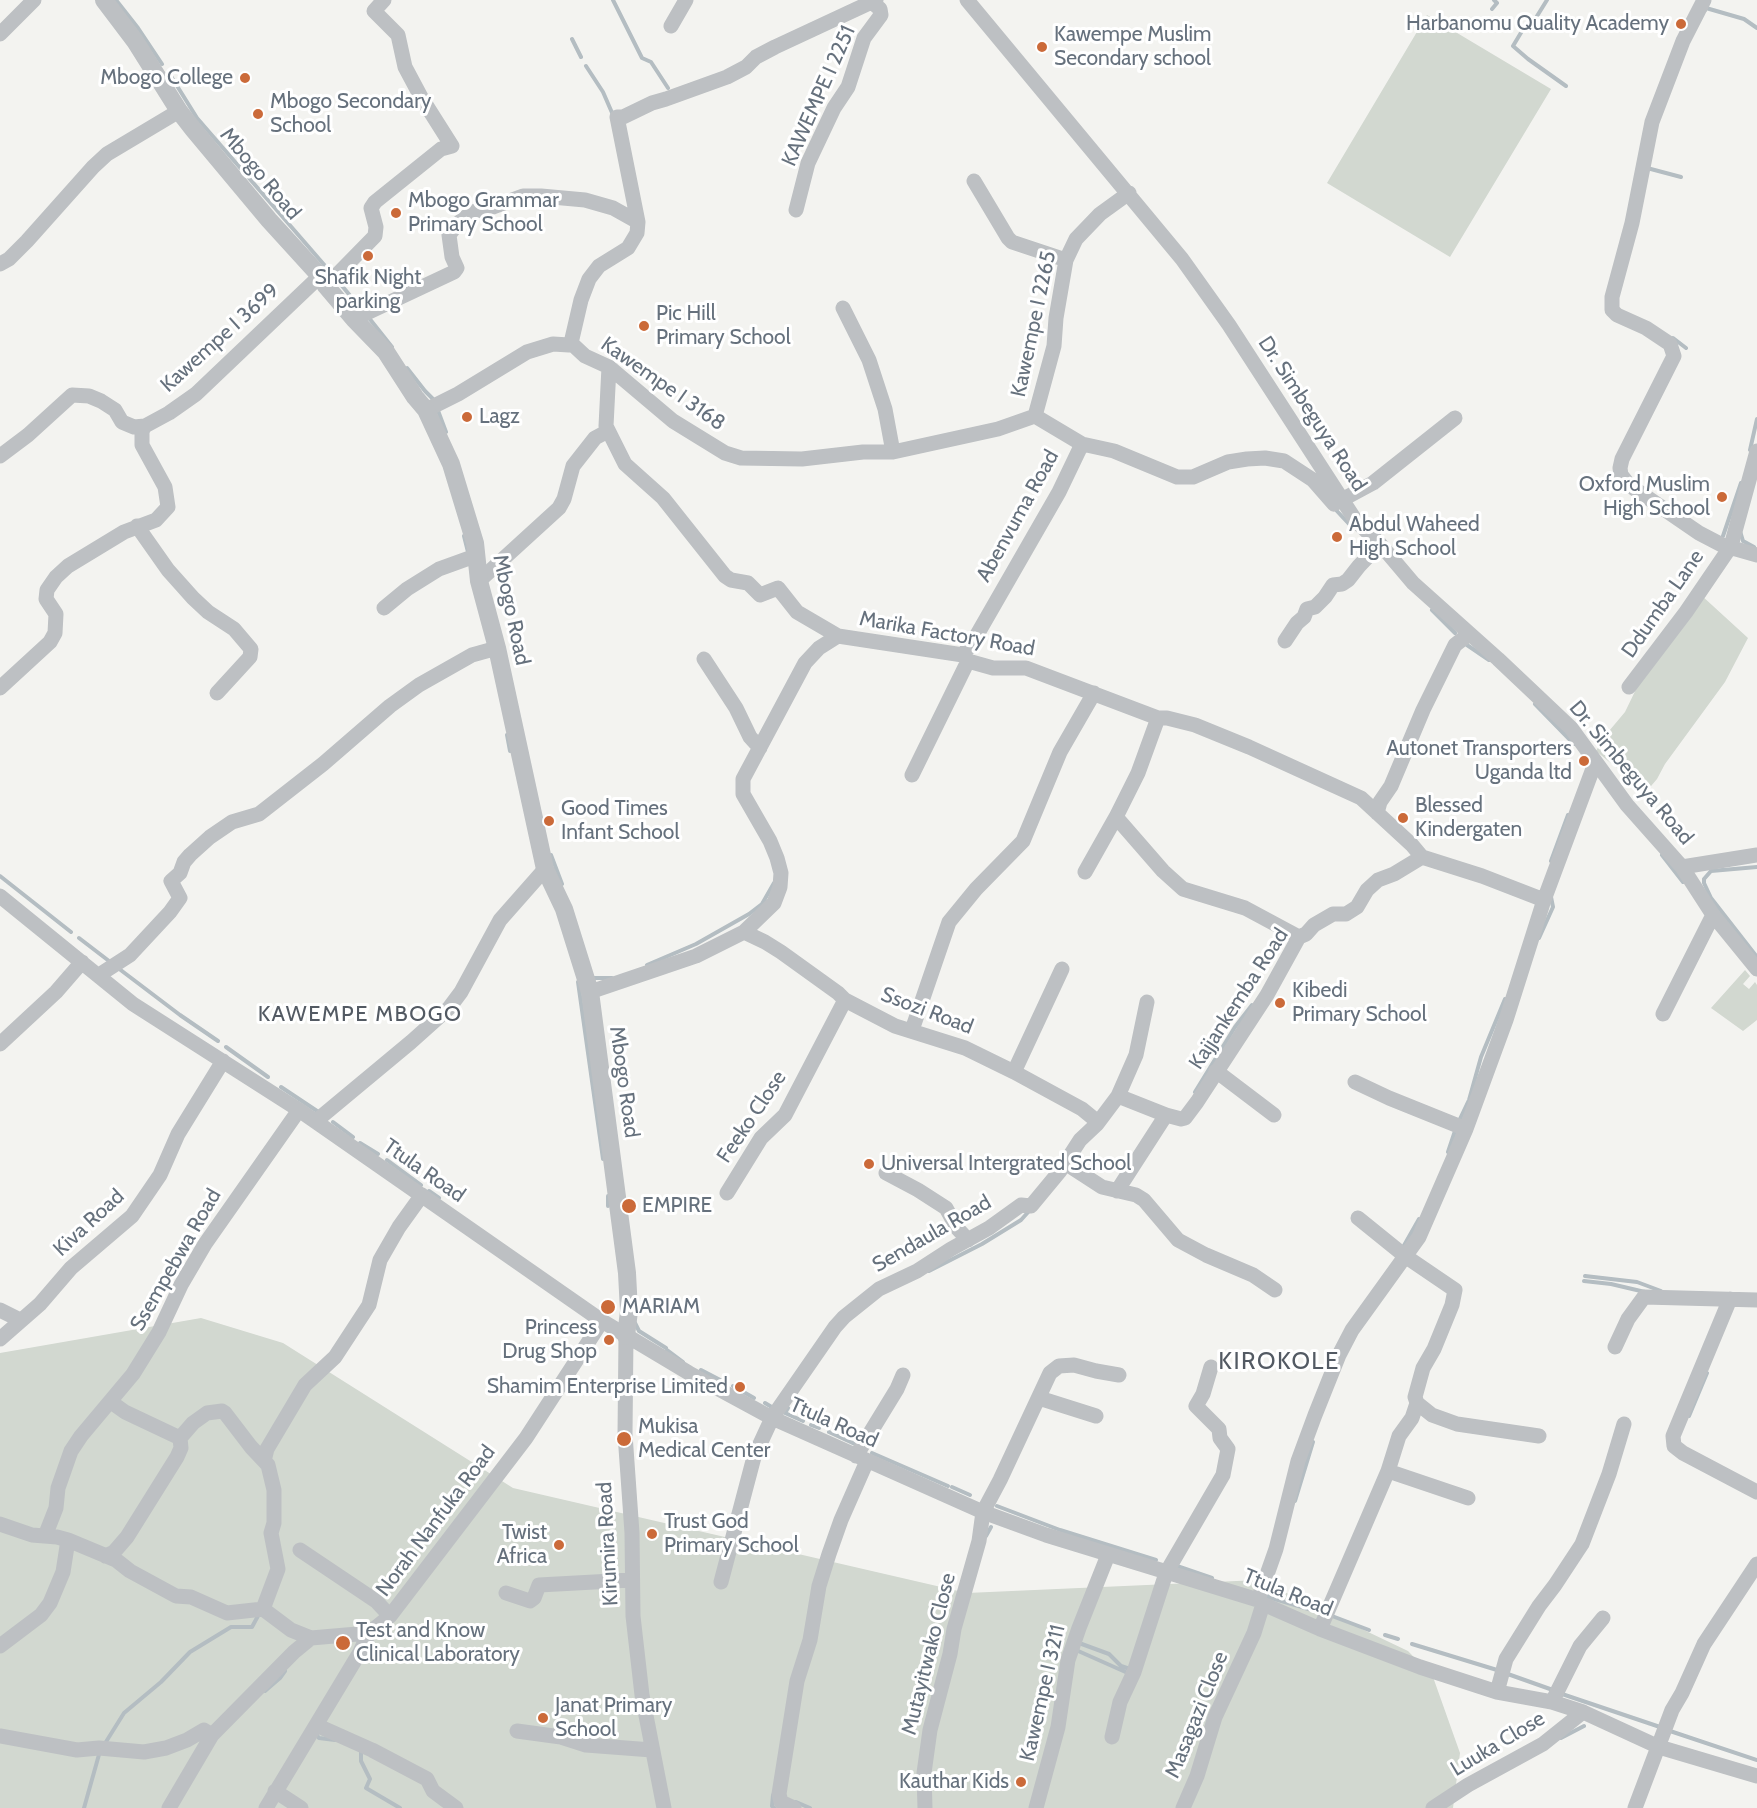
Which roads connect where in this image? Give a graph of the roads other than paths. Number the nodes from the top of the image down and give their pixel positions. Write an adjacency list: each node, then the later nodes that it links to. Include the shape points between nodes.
1 (34, 0): 9 (street)
2 (104, 0): 10 (street, Mbogo Road)
3 (686, 0): 8 (street)
4 (966, 0): 12 (street, Dr. Simbeguya Road)
5 (1704, 0): 34 (street, via 1683,40 1652,122 1611,305 1617,315 1670,344 1674,356 1622,459 1621,475 1629,485 1699,533)
6 (875, 1): 13 (street, KAWEMPE I 2251, via 881,15 864,38 848,87 808,163); 14 (street, via 756,57 727,77 617,117)
7 (379, 5): 17 (street, Kawempe I 3699, via 398,35 405,67 452,146 441,149 375,202 371,208 375,236)
8 (671, 26)
9 (0, 34)
10 (179, 111): 16 (street, via 107,154 27,242); 17 (street, Mbogo Road)
11 (974, 181): 15 (street, via 1012,242)
12 (1129, 193): 15 (street, Kawempe I 2265, via 1100,214 1076,239); 31 (street, Dr. Simbeguya Road, via 1229,325)
13 (796, 210)
14 (638, 222): 19 (street, via 613,208 585,200 541,196 522,196 472,212 450,235 457,268 454,272); 20 (street, via 628,248 604,262 589,279)
15 (1066, 260): 23 (street, Kawempe I 2265, via 1054,346)
16 (0, 264)
17 (323, 281): 19 (street, Mbogo Road); 25 (street, Kawempe I 3699, via 196,394)
18 (843, 308): 29 (street, via 868,360 885,409)
19 (354, 319): 22 (street, Mbogo Road, via 382,345)
20 (571, 343): 21 (street, Kawempe I 3168, via 585,356); 22 (street, Kawempe I 3168, via 527,352)
21 (609, 368): 26 (street); 29 (street, Kawempe I 3168, via 673,421 725,453 741,458 802,459)
22 (426, 410): 36 (street, Mbogo Road, via 460,490 475,543)
23 (1035, 416): 27 (street, Abenvuma Road); 29 (street, Kawempe I 3168, via 998,429)
24 (1455, 418): 31 (street, via 1373,483)
25 (145, 426): 30 (street, via 122,422 115,410 89,396 72,395); 32 (street, via 142,445 165,487 168,507 156,520)
26 (608, 431): 37 (street, via 595,438 573,466 559,508); 40 (street, via 624,464 663,498 725,576 748,583 760,595 778,588 796,612)
27 (1082, 444): 31 (street, via 1114,451 1177,477 1193,477 1228,462 1247,459 1284,461 1313,480); 43 (street, Abenvuma Road)
28 (1757, 451): 34 (street, Ddumba Lane)
29 (893, 452)
30 (0, 456)
31 (1333, 505): 33 (street, Dr. Simbeguya Road)
32 (137, 526): 46 (street, via 56,577 46,590 46,599 56,614 55,633); 47 (street, via 193,598 234,629 251,649 250,657)
33 (1380, 544): 39 (street, Dr. Simbeguya Road, via 1413,583); 41 (street, via 1348,580 1333,585 1315,607 1307,609)
34 (1731, 546): 35 (street); 45 (street, Ddumba Lane)
35 (1757, 555)
36 (471, 558): 37 (street, Mbogo Road); 38 (street, via 432,574)
37 (479, 581): 42 (street, Mbogo Road)
38 (384, 608)
39 (1469, 634): 51 (street, Dr. Simbeguya Road, via 1570,728); 53 (street, via 1455,645)
40 (838, 636): 43 (street, Marika Factory Road); 50 (street, Marika Factory Road, via 805,663)
41 (1285, 641)
42 (496, 648): 58 (street, Mbogo Road); 68 (street, via 472,655 413,689 259,814 232,822 197,847 171,881 180,898 170,912 130,955)
43 (965, 658): 48 (street, Marika Factory Road, via 993,668 1026,668); 52 (street, Abenvuma Road)
44 (704, 659): 50 (street)
45 (1629, 687)
46 (0, 688)
47 (217, 693)
48 (1094, 693): 49 (street, Marika Factory Road); 73 (street, via 1060,752 1023,841 949,922)
49 (1158, 718): 53 (street, Marika Factory Road, via 1181,721 1249,747 1340,787 1361,798); 54 (street, via 1138,773)
50 (760, 748): 63 (street, Marika Factory Road, via 741,788 777,858 780,887 774,903)
51 (1595, 763): 57 (street, Dr. Simbeguya Road); 61 (street, Masagazi Close)
52 (912, 775)
53 (1377, 813): 56 (street, Marika Factory Road)
54 (1116, 817): 59 (street); 64 (street, via 1183,889 1245,908)
55 (1757, 855): 57 (street)
56 (1422, 857): 61 (street, Marika Factory Road); 64 (street, Kajjankemba Road, via 1378,880 1357,907 1346,914 1333,914)
57 (1682, 867): 62 (street, Dr. Simbeguya Road)
58 (545, 869): 69 (street, Mbogo Road, via 564,909); 83 (street, via 500,920 449,1008)
59 (1085, 872)
60 (0, 896): 65 (street, Ttula Road)
61 (1544, 900): 85 (street, Masagazi Close)
62 (1713, 915): 67 (street, Dr. Simbeguya Road); 72 (street)
63 (744, 932): 69 (street, Marika Factory Road, via 696,956); 70 (street, Ssozi Road, via 781,952)
64 (1299, 937): 76 (street, Kajjankemba Road)
65 (82, 962): 68 (street, Ttula Road); 74 (street)
66 (1062, 969): 77 (street)
67 (1757, 969)
68 (99, 975): 75 (street, Ttula Road, via 133,1004)
69 (590, 992): 100 (street, Mbogo Road, via 627,1273)
70 (845, 1000): 73 (street, Ssozi Road, via 895,1026); 89 (street, Feeko Close, via 785,1115 761,1138)
71 (1147, 1002): 79 (street, Sendaula Road, via 1136,1055)
72 (1663, 1014)
73 (912, 1030): 77 (street, Ssozi Road, via 965,1048)
74 (0, 1044)
75 (223, 1061): 80 (street, Ttula Road); 98 (street, Kiva Road, via 132,1216 71,1268 40,1304)
76 (1216, 1071): 81 (street, Kajjankemba Road, via 1185,1118); 82 (street)
77 (1014, 1072): 84 (street, Ssozi Road, via 1082,1109)
78 (1355, 1082): 85 (street)
79 (1118, 1096): 81 (street); 84 (street, Sendaula Road)
80 (299, 1110): 83 (street, Ttula Road); 107 (street, Ssempebwa Road, via 205,1244 159,1332)
81 (1166, 1115): 88 (street)
82 (1274, 1115)
83 (316, 1122): 90 (street, Ttula Road)
84 (1097, 1124): 86 (street, Sendaula Road)
85 (1466, 1129): 93 (street, Masagazi Close, via 1419,1237)
86 (1065, 1163): 88 (street, via 1093,1182); 92 (street, Sendaula Road, via 1031,1206 1021,1205)
87 (886, 1173): 92 (street, via 946,1208)
88 (1117, 1191): 94 (street, via 1144,1200 1178,1240)
89 (727, 1193)
90 (422, 1195): 99 (street, Ttula Road); 115 (street, via 380,1260 369,1305 335,1357 305,1384)
91 (1358, 1218): 93 (street)
92 (968, 1240): 110 (street, Sendaula Road, via 879,1289 844,1317)
93 (1405, 1256): 108 (street, via 1455,1290 1423,1368 1414,1397); 131 (street, Masagazi Close, via 1352,1330 1339,1355 1298,1461)
94 (1275, 1290)
95 (1730, 1299): 96 (street); 102 (street, via 1644,1297); 117 (street, via 1673,1436 1674,1446)
96 (1757, 1300)
97 (0, 1310): 98 (street)
98 (20, 1320): 101 (street, Kiva Road)
99 (602, 1321): 100 (street, Ttula Road); 133 (street, Norah Nanfuka Road, via 526,1438)
100 (626, 1336): 110 (street, Ttula Road); 128 (street, Kirumira Road, via 625,1434)
101 (0, 1339)
102 (1615, 1347)
103 (1211, 1367): 127 (street, via 1196,1406 1219,1430 1228,1449 1223,1475)
104 (903, 1375): 114 (street)
105 (1119, 1375): 106 (street, Mutayitwako Close, via 1074,1365 1059,1366 1050,1373)
106 (1039, 1398): 109 (street); 119 (street, Mutayitwako Close)
107 (111, 1402): 113 (street); 121 (street, Ssempebwa Road, via 71,1451)
108 (1417, 1403): 112 (street, via 1432,1415 1457,1424); 116 (street, via 1399,1436)
109 (1096, 1416)
110 (772, 1418): 114 (street, Ttula Road); 129 (street, Sendaula Road, via 754,1457)
111 (1624, 1424): 139 (street, via 1582,1544 1506,1659)
112 (1539, 1436)
113 (180, 1438): 115 (street, via 207,1413 222,1412); 125 (street, via 177,1457 139,1517 121,1544)
114 (861, 1458): 119 (street, Ttula Road); 156 (street, via 819,1586 810,1640 797,1681 779,1794 781,1802)
115 (264, 1461): 132 (street, via 274,1490 271,1533 278,1569)
116 (1388, 1472): 118 (street); 135 (street)
117 (1757, 1492)
118 (1468, 1498)
119 (983, 1512): 124 (street, Ttula Road); 157 (street, Mutayitwako Close, via 980,1541 930,1730 924,1773)
120 (0, 1524): 121 (street)
121 (45, 1536): 122 (street)
122 (68, 1540): 125 (street); 138 (street, via 63,1572 50,1603 41,1615)
123 (300, 1550): 133 (street, via 376,1601)
124 (1108, 1555): 127 (street, Ttula Road); 158 (street, Kawempe I 3211, via 1068,1660 1058,1728)
125 (105, 1556): 132 (street, via 176,1596 191,1597 227,1613)
126 (1757, 1564): 147 (street, via 1704,1644)
127 (1166, 1573): 131 (street, Ttula Road); 146 (street, via 1134,1672 1120,1702)
128 (631, 1580): 130 (street, via 539,1586 530,1601); 148 (street, Kirumira Road)
129 (721, 1582)
130 (506, 1593)
131 (1261, 1602): 135 (street, Ttula Road); 159 (street, Masagazi Close, via 1254,1633 1215,1717)
132 (263, 1610): 137 (street, via 291,1630)
133 (390, 1616): 136 (street, Norah Nanfuka Road)
134 (1603, 1618): 140 (street, via 1580,1646)
135 (1320, 1629): 139 (street, Ttula Road)
136 (369, 1633): 137 (street); 142 (street)
137 (311, 1638): 144 (street)
138 (0, 1646)
139 (1497, 1692): 140 (street, Ttula Road)
140 (1551, 1702): 141 (street, Ttula Road)
141 (1583, 1712): 147 (street, Ttula Road); 160 (street, Luuka Close, via 1543,1744)
142 (316, 1725): 150 (street); 154 (street, via 427,1779 432,1791)
143 (517, 1731): 148 (street, via 561,1737 586,1746)
144 (212, 1735): 145 (street, via 204,1730 166,1748 144,1752 77,1750); 151 (street)
145 (0, 1736)
146 (1112, 1737)
147 (1659, 1747): 149 (street, Ttula Road); 161 (street)
148 (652, 1750): 155 (street, Kirumira Road)
149 (1757, 1776)
150 (275, 1791): 152 (street); 153 (street)
151 (169, 1808)
152 (266, 1808)
153 (301, 1808)
154 (456, 1808)
155 (664, 1808)
156 (794, 1808)
157 (925, 1808)
158 (1036, 1808)
159 (1184, 1808)
160 (1433, 1808)
161 (1635, 1808)

